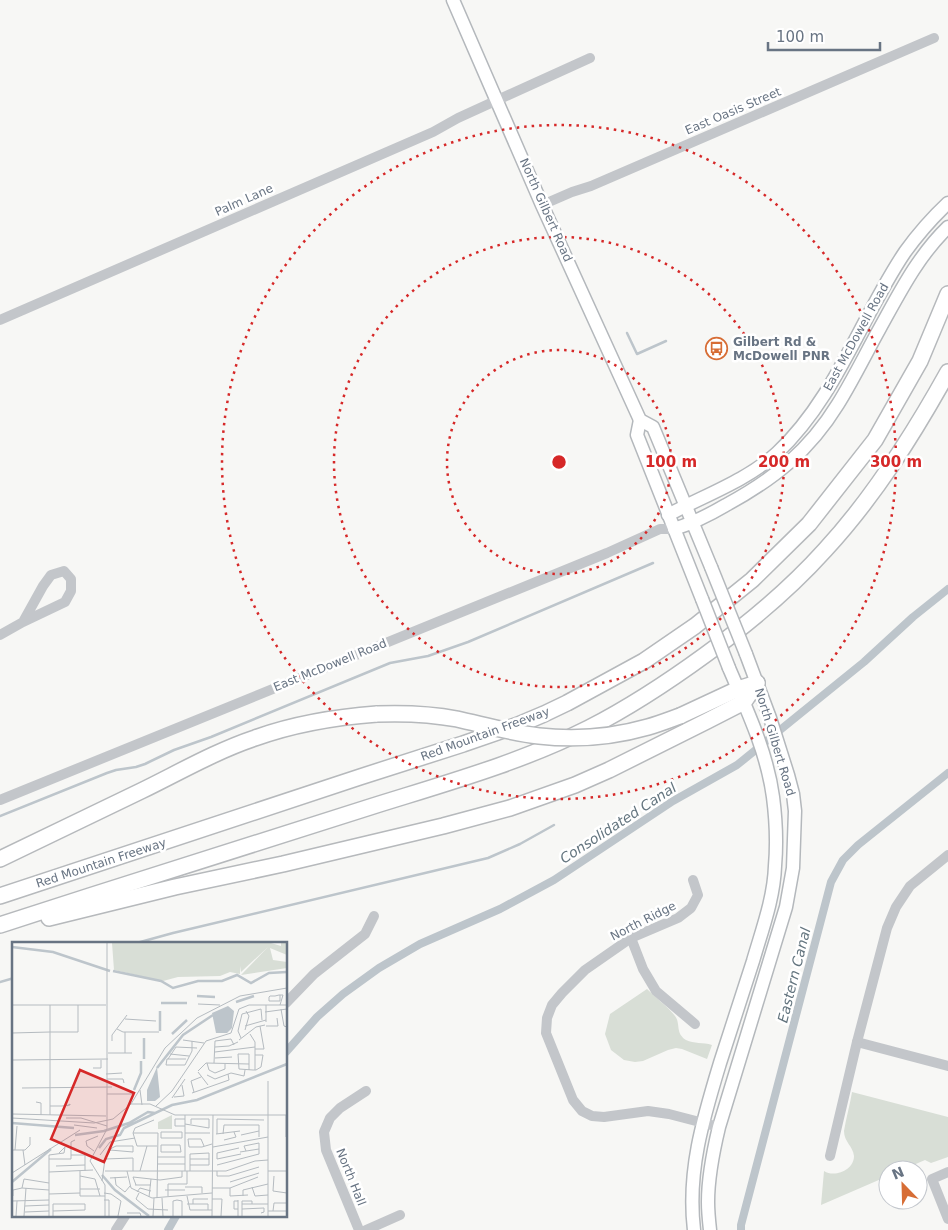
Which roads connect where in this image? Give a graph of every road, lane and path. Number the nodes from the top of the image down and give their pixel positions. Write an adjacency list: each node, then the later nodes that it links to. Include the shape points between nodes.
1 (453, 0): 4 (main road, North Gilbert Road)
2 (934, 38): 6 (street, East Oasis Street)
3 (590, 58): 4 (street, Palm Lane)
4 (497, 101): 6 (main road, North Gilbert Road); 9 (street, Palm Lane)
5 (948, 203): 12 (main road, East McDowell Road, via 906,251 823,396 787,442 746,476)
6 (542, 204): 11 (main road, North Gilbert Road)
7 (948, 227): 14 (main road, East McDowell Road, via 935,239 907,278 837,405 808,444 770,479)
8 (948, 294): 25 (highway, Red Mountain Freeway, via 920,361 875,440 809,524 752,580 695,626 644,661 518,725)
9 (0, 320)
10 (948, 372): 27 (highway, via 904,447 826,550 735,634 618,713 534,753 472,775)
11 (640, 420): 12 (main road, North Gilbert Road, via 652,428); 13 (main road, North Gilbert Road, via 637,435)
12 (686, 505): 13 (main road, East McDowell Road); 14 (main road, North Gilbert Road)
13 (668, 515): 15 (street); 16 (main road, North Gilbert Road)
14 (693, 523): 16 (main road, East McDowell Road); 19 (main road, North Gilbert Road, bridge)
15 (660, 529): 16 (street, East McDowell Road); 21 (street, East McDowell Road)
16 (674, 529): 20 (main road, North Gilbert Road, bridge)
17 (23, 622): 17 (street, via 65,602 71,591 71,580 64,571 51,575); 18 (street)
18 (0, 635)
19 (757, 683): 20 (highway); 36 (main road, North Gilbert Road, via 793,794 793,868 786,907)
20 (741, 695): 23 (highway, bridge, via 649,727 580,738 539,736 413,714 378,714 317,721 246,741); 28 (highway, via 609,770 548,796 443,826 111,903); 35 (main road, North Gilbert Road, via 756,732 773,796 775,867 762,933)
21 (0, 800)
22 (948, 855): 32 (street, via 910,886 896,907 887,928)
23 (0, 858)
24 (693, 880): 29 (street, North Ridge, via 698,895 691,908 678,918)
25 (0, 896)
26 (374, 916): 30 (street, via 365,934 314,974)
27 (0, 925)
28 (0, 933)
29 (631, 938): 31 (street, via 656,991); 35 (street, North Ridge, via 585,970 562,993 552,1005 546,1032 573,1100 582,1111 604,1117 648,1111)
30 (288, 1001)
31 (695, 1024)
32 (858, 1042): 33 (street); 37 (street)
33 (948, 1066)
34 (366, 1091): 43 (street, North Hall, via 340,1108 330,1118 324,1132 326,1150)
35 (702, 1123): 36 (street, North Ridge); 45 (main road, North Gilbert Road, via 693,1174)
36 (719, 1127): 46 (main road, North Gilbert Road, via 709,1180)
37 (830, 1156)
38 (948, 1172): 41 (street, via 932,1179)
39 (400, 1214): 44 (street)
40 (124, 1218): 42 (street)
41 (948, 1219)
42 (116, 1230)
43 (359, 1230)
44 (366, 1230)
45 (694, 1230)
46 (710, 1230)

